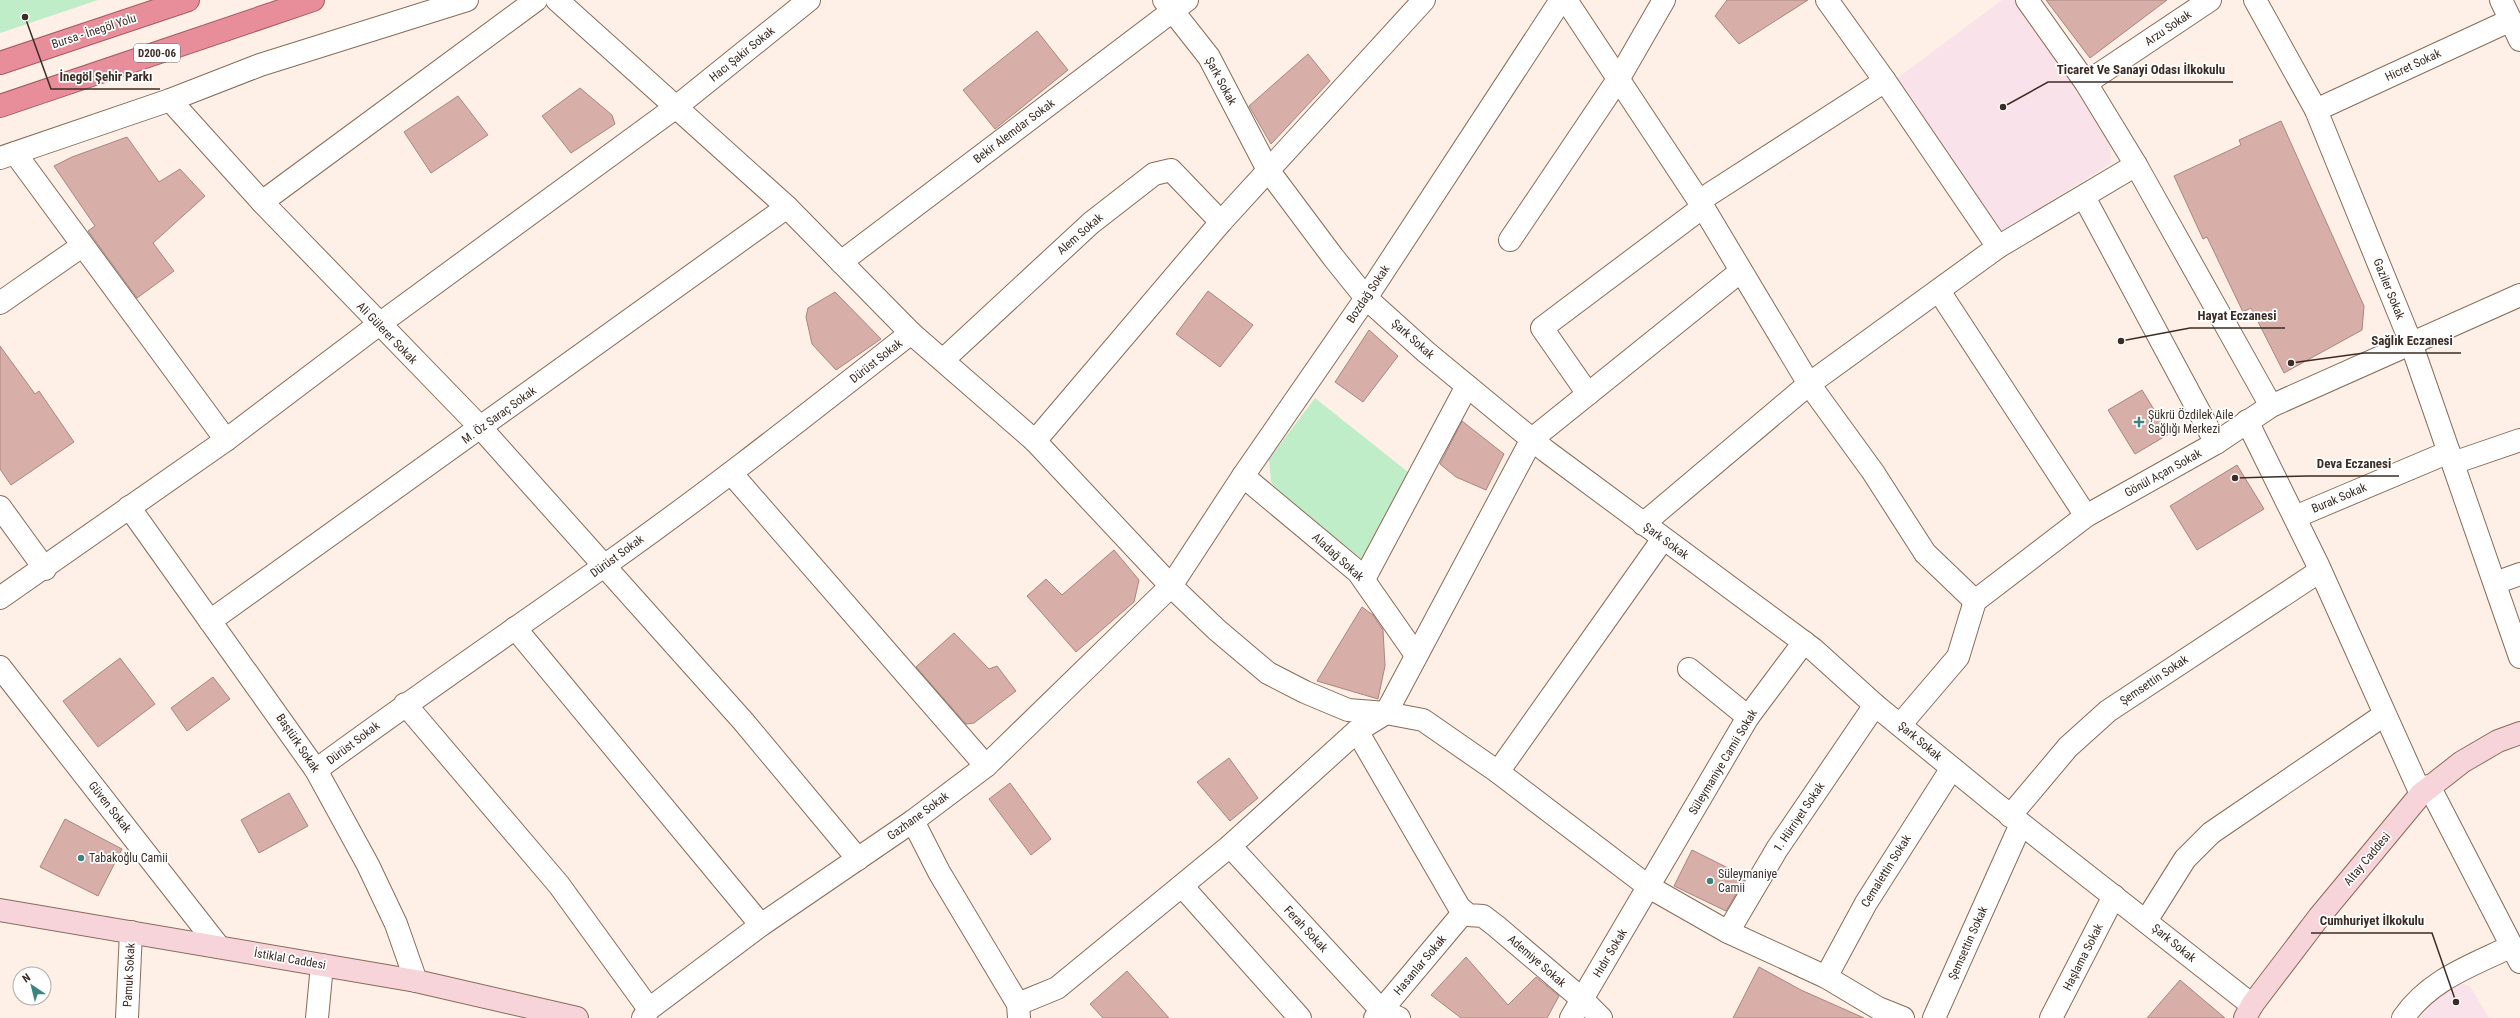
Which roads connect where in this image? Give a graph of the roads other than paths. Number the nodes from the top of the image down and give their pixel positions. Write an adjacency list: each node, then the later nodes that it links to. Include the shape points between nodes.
1 (188, 0): 19 (highway, Bursa - İnegöl Yolu)
2 (313, 0): 24 (highway, D200-06)
3 (467, 0): 23 (street, via 260,65)
4 (536, 0): 31 (street)
5 (557, 0): 25 (street)
6 (809, 0): 25 (street, Hacı Şakir Sokak)
7 (1424, 0): 29 (street)
8 (1561, 0): 42 (street, Bozdağ Sokak)
9 (1566, 0): 20 (street)
10 (1664, 0): 20 (street)
11 (1827, 0): 21 (street)
12 (2027, 0): 22 (street)
13 (2210, 0): 22 (street, Arzu Sokak)
14 (2255, 0): 26 (street, Gaziler Sokak)
15 (2501, 0): 17 (street)
16 (1175, 4): 29 (street, Şark Sokak, via 1209,57); 38 (street, Bekir Alemdar Sokak)
17 (2511, 20): 18 (street); 26 (street, Hicret Sokak)
18 (2520, 40)
19 (0, 63)
20 (1619, 78): 32 (street); 35 (street)
21 (1885, 81): 32 (street); 37 (street)
22 (2086, 83): 28 (street)
23 (170, 100): 27 (street); 31 (street, Ali Gülerer Sokak)
24 (0, 106)
25 (676, 107): 33 (street); 44 (street, Hacı Şakir Sokak)
26 (2316, 110): 46 (street, Gaziler Sokak)
27 (8, 155): 36 (street)
28 (2136, 165): 30 (street); 51 (street)
29 (1268, 170): 34 (street); 42 (street, Şark Sokak)
30 (2084, 197): 37 (street); 58 (street)
31 (262, 202): 44 (street, Ali Gülerer Sokak)
32 (1701, 204): 39 (street); 50 (street, via 1542,328)
33 (787, 207): 38 (street); 53 (street, M. Öz Saraç Sokak)
34 (1221, 222): 47 (street, Alem Sokak, via 1171,170 1154,174 1090,223); 57 (street)
35 (1510, 240)
36 (82, 246): 43 (street); 55 (street)
37 (1998, 247): 40 (street)
38 (841, 262): 45 (street)
39 (1741, 271): 48 (street); 50 (street)
40 (1939, 291): 48 (street); 64 (street)
41 (2520, 295): 46 (street, Gönül Açan Sokak)
42 (1366, 298): 49 (street, Şark Sokak); 61 (street, Bozdağ Sokak)
43 (0, 303)
44 (378, 325): 53 (street, Ali Gülerer Sokak); 55 (street, Hacı Şakir Sokak)
45 (911, 333): 47 (street); 60 (street, Dürüst Sokak)
46 (2411, 343): 51 (street, Gönül Açan Sokak); 59 (street, Gaziler Sokak)
47 (943, 360): 57 (street)
48 (1809, 384): 66 (street); 76 (street, via 1873,472 1925,553)
49 (1467, 386): 54 (street, Şark Sokak); 72 (street)
50 (1588, 394): 54 (street)
51 (2271, 406): 52 (street, Gönül Açan Sokak)
52 (2247, 421): 58 (street, Gönül Açan Sokak); 65 (street)
53 (481, 428): 68 (street, Ali Gülerer Sokak); 77 (street, M. Öz Saraç Sokak)
54 (1532, 439): 66 (street, Şark Sokak); 80 (street)
55 (226, 440): 63 (street, Hacı Şakir Sokak)
56 (2520, 440): 59 (street, Burak Sokak)
57 (1034, 441): 74 (street)
58 (2216, 443): 64 (street, Gönül Açan Sokak)
59 (2451, 457): 65 (street, Burak Sokak); 73 (street, Gaziler Sokak)
60 (731, 473): 68 (street, Dürüst Sokak); 92 (street)
61 (1243, 476): 72 (street, Aladağ Sokak); 74 (street, Bozdağ Sokak)
62 (0, 507): 69 (street)
63 (129, 507): 69 (street, Hacı Şakir Sokak); 77 (street, Baştürk Sokak)
64 (2086, 516): 76 (street, Gönül Açan Sokak)
65 (2295, 517): 70 (street)
66 (1643, 524): 67 (street, Şark Sokak)
67 (1663, 539): 79 (street, Şark Sokak); 95 (street)
68 (604, 566): 78 (street, Dürüst Sokak); 100 (street, Ali Gülerer Sokak, via 744,721)
69 (45, 569): 75 (street, Hacı Şakir Sokak)
70 (2320, 571): 87 (street); 97 (street, Şemsettin Sokak, via 2108,711 2068,747)
71 (2520, 574): 73 (street)
72 (1364, 579): 80 (street, Aladağ Sokak)
73 (2495, 584): 81 (street, Gaziler Sokak)
74 (1171, 586): 86 (street, via 1217,630 1268,673 1348,710); 92 (street, Gazhane Sokak)
75 (0, 598)
76 (1975, 601): 89 (street, via 1958,657)
77 (210, 621): 94 (street, Baştürk Sokak)
78 (515, 628): 84 (street, Dürüst Sokak); 107 (street)
79 (1804, 642): 85 (street, Şark Sokak); 88 (street, Süleymaniye Camii Sokak)
80 (1416, 655): 86 (street)
81 (2520, 657)
82 (0, 667): 110 (street, Güven Sokak)
83 (1688, 669): 88 (street)
84 (405, 704): 94 (street, Dürüst Sokak); 119 (street, via 560,884)
85 (1875, 705): 89 (street, Şark Sokak); 109 (street, 1. Hürriyet Sokak, via 1777,849)
86 (1386, 713): 90 (street); 95 (street, via 1423,720)
87 (2384, 715): 96 (street); 106 (street, via 2211,833 2184,859)
88 (1748, 717): 102 (street, Süleymaniye Camii Sokak)
89 (1900, 725): 93 (street, Şark Sokak)
90 (1357, 731): 99 (street); 105 (street, via 1459,907)
91 (2520, 733): 96 (main road, Altay Caddesi, via 2498,741 2462,762)
92 (986, 766): 98 (street, Gazhane Sokak)
93 (1952, 768): 97 (street, Şark Sokak); 113 (street, Cemalettin Sokak, via 1866,903)
94 (316, 770): 114 (street, Baştürk Sokak, via 393,917)
95 (1498, 772): 102 (street)
96 (2425, 790): 111 (street); 117 (main road, Altay Caddesi, via 2319,917)
97 (2016, 820): 103 (street, Şark Sokak); 128 (street, Şemsettin Sokak)
98 (914, 821): 100 (street, Gazhane Sokak); 116 (street, via 939,872)
99 (1230, 846): 101 (street); 120 (street, Ferah Sokak)
100 (858, 859): 107 (street, Gazhane Sokak)
101 (1182, 886): 116 (street, via 1056,988); 124 (street)
102 (1649, 887): 109 (street); 115 (street, Hıdır Sokak)
103 (2114, 896): 106 (street, Şark Sokak); 129 (street, Haşlama Sokak)
104 (0, 910): 108 (main road, İstiklal Caddesi)
105 (1466, 914): 115 (street, Ademiye Sokak, via 1483,916); 120 (street, Hasanlar Sokak)
106 (2146, 921): 117 (street, Şark Sokak)
107 (760, 925): 119 (street, Gazhane Sokak)
108 (131, 932): 110 (main road, İstiklal Caddesi); 121 (street, Pamuk Sokak)
109 (1728, 932): 113 (street)
110 (219, 947): 112 (main road, İstiklal Caddesi)
111 (2516, 954): 130 (street, via 2443,979 2415,1001)
112 (322, 965): 114 (main road, İstiklal Caddesi); 122 (street)
113 (1826, 977): 118 (street)
114 (416, 981): 123 (main road, İstiklal Caddesi)
115 (1583, 1000): 125 (street, Hıdır Sokak); 126 (street, Ademiye Sokak)
116 (1019, 1011)
117 (2248, 1012)
118 (1874, 1013): 127 (street)
119 (646, 1014)
120 (1385, 1016)
121 (127, 1018)
122 (317, 1018)
123 (577, 1018)
124 (1300, 1018)
125 (1571, 1018)
126 (1601, 1018)
127 (1903, 1018)
128 (1934, 1018)
129 (2051, 1018)
130 (2404, 1018)

